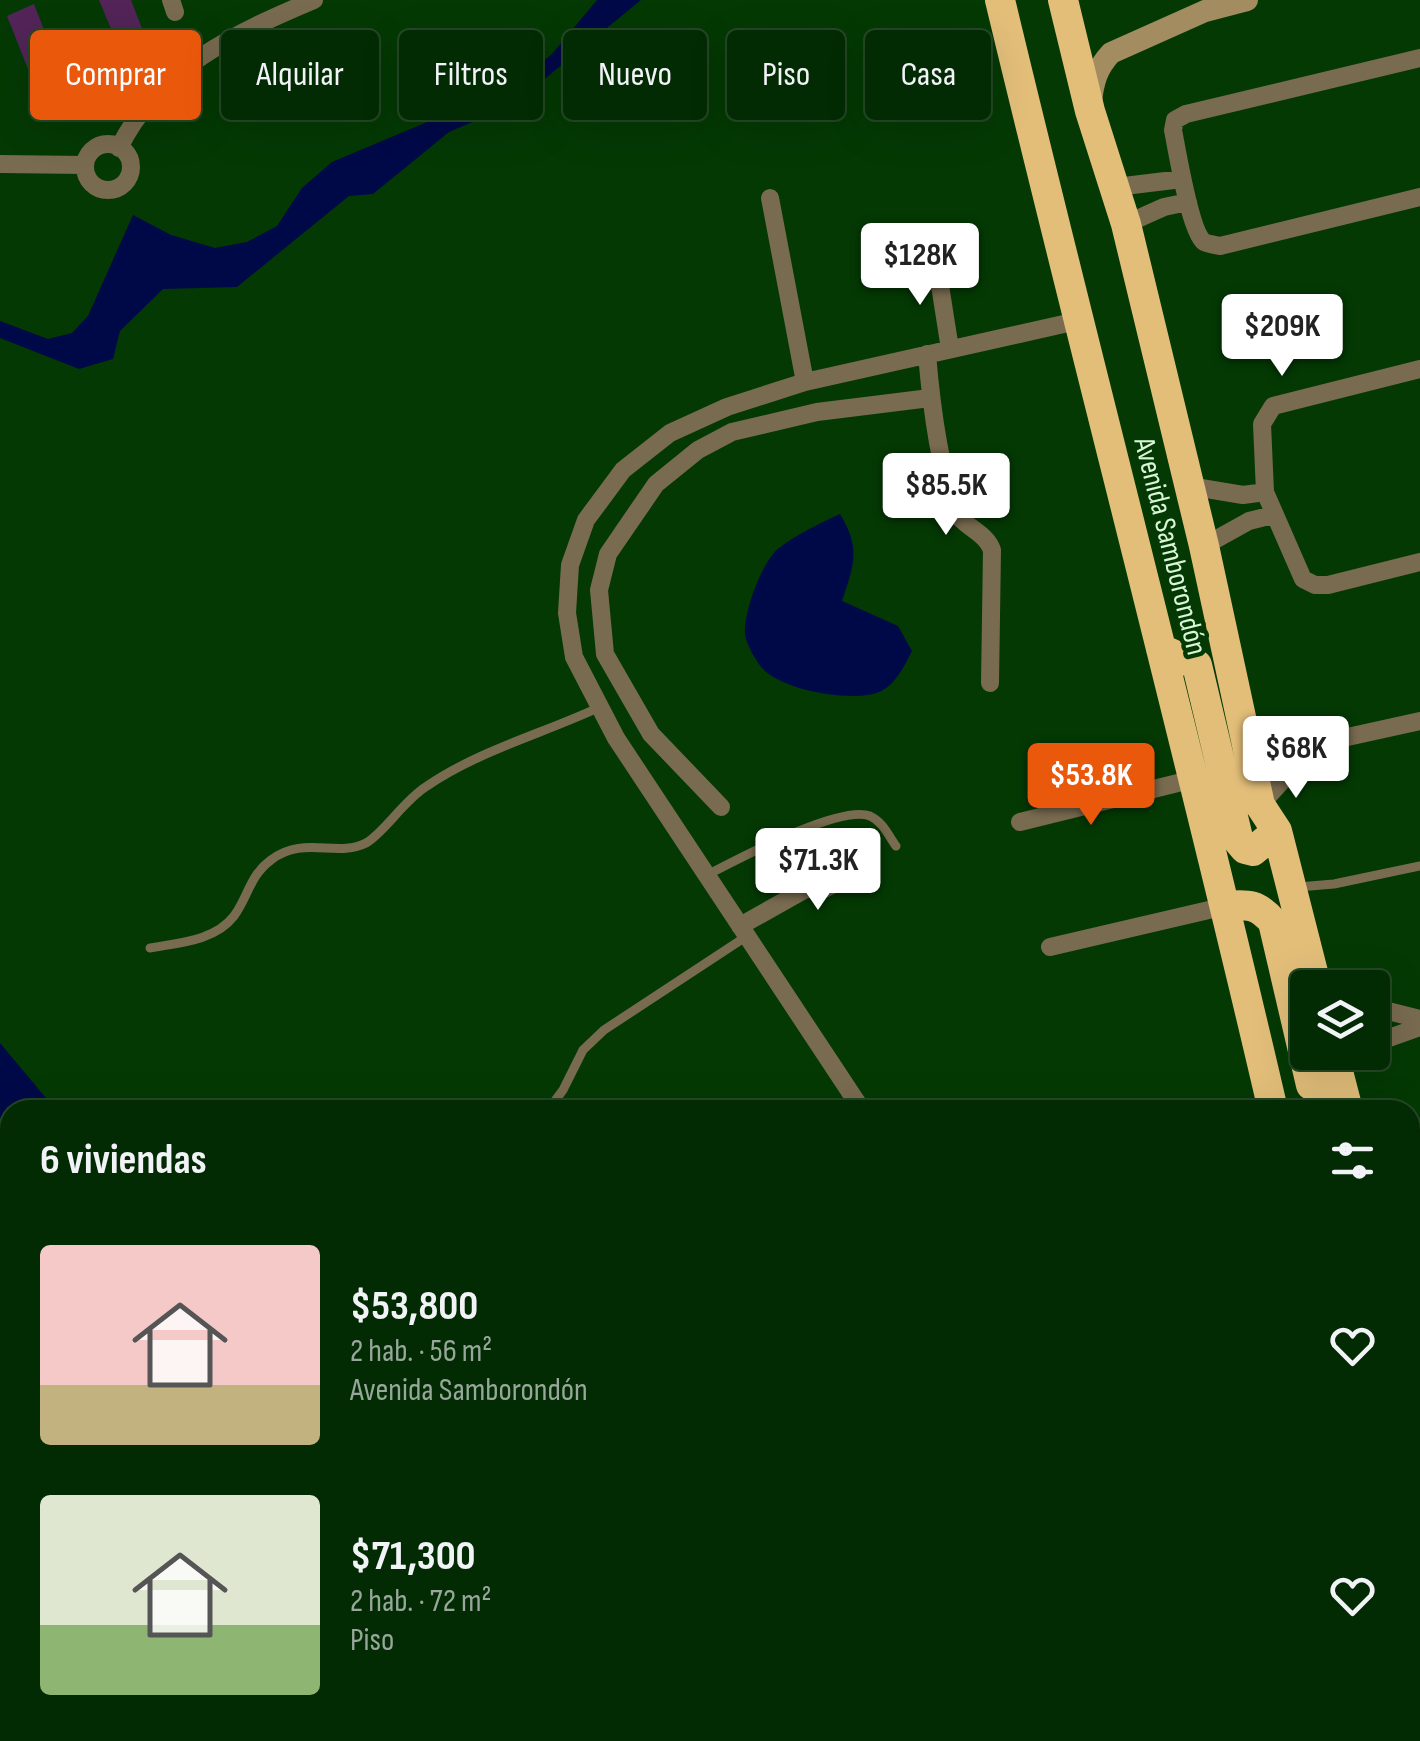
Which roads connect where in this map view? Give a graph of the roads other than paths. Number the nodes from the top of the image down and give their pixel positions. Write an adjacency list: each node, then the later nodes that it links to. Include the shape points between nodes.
1 (314, 0): 7 (street, via 245,30 166,81)
2 (1000, 0): 17 (highway, Avenida Samborondón)
3 (1063, 0): 6 (highway, Avenida Samborondón)
4 (1247, 0): 6 (street, via 1110,53 1093,82)
5 (1420, 58): 10 (street, via 1186,114 1175,120 1174,130)
6 (1090, 111): 11 (highway, Avenida Samborondón)
7 (119, 148): 9 (street, via 94,149); 9 (street, via 130,170 114,190 89,181)
8 (0, 164): 9 (street)
9 (85, 164)
10 (1182, 179): 11 (street); 14 (street)
11 (1116, 187): 15 (highway, Avenida Samborondón)
12 (1420, 196): 14 (street, via 1220,246 1198,235)
13 (770, 198): 21 (street)
14 (1188, 202): 15 (street)
15 (1126, 224): 23 (highway, Avenida Samborondón)
16 (936, 260): 18 (street)
17 (1077, 321): 18 (street); 28 (highway, Avenida Samborondón)
18 (950, 349): 19 (street)
19 (927, 354): 21 (street); 22 (street)
20 (1420, 369): 24 (street, via 1273,406 1262,424)
21 (806, 382): 30 (street, via 670,433 623,470 586,520 570,565 567,613 574,656)
22 (930, 398): 29 (street, via 956,515 988,539 992,550); 36 (street, via 817,412 732,432 656,484 608,554 599,590 606,654 651,734)
23 (1189, 486): 24 (street); 26 (highway, Avenida Samborondón)
24 (1264, 492): 25 (street)
25 (1272, 515): 26 (street); 27 (street, via 1303,578 1314,585)
26 (1204, 546): 32 (highway, Avenida Samborondón)
27 (1420, 562)
28 (1161, 650): 34 (highway, Avenida Samborondón); 38 (highway, via 1197,665 1239,842 1253,850)
29 (990, 683)
30 (600, 706): 42 (street); 46 (lane, via 449,772 405,802 370,841 289,849 251,880 225,926)
31 (1420, 722): 33 (street)
32 (1240, 723): 33 (street, via 1284,735); 35 (highway, Avenida Samborondón)
33 (1343, 738): 35 (street, via 1292,770)
34 (1194, 779): 37 (street); 44 (highway, Avenida Samborondón)
35 (1260, 805): 38 (highway, Avenida Samborondón)
36 (721, 807)
37 (1020, 822)
38 (1277, 831): 43 (highway, Avenida Samborondón)
39 (896, 846): 42 (lane, via 874,818 843,816)
40 (1420, 866): 43 (lane)
41 (858, 872): 45 (street, via 824,890 806,889)
42 (707, 875): 45 (street)
43 (1291, 888): 48 (highway, Avenida Samborondón)
44 (1226, 906): 47 (street); 56 (highway, Avenida Samborondón); 57 (highway, via 1251,904 1273,922 1311,1086)
45 (744, 931): 54 (lane, via 604,1030 583,1050); 55 (street)
46 (150, 948)
47 (1050, 948)
48 (1314, 970)
49 (1390, 1011): 50 (street)
50 (1420, 1018)
51 (1420, 1027): 52 (street)
52 (1390, 1038)
53 (1342, 1070): 58 (highway)
54 (556, 1100)
55 (855, 1100)
56 (1271, 1100)
57 (1335, 1100)
58 (1348, 1100)

